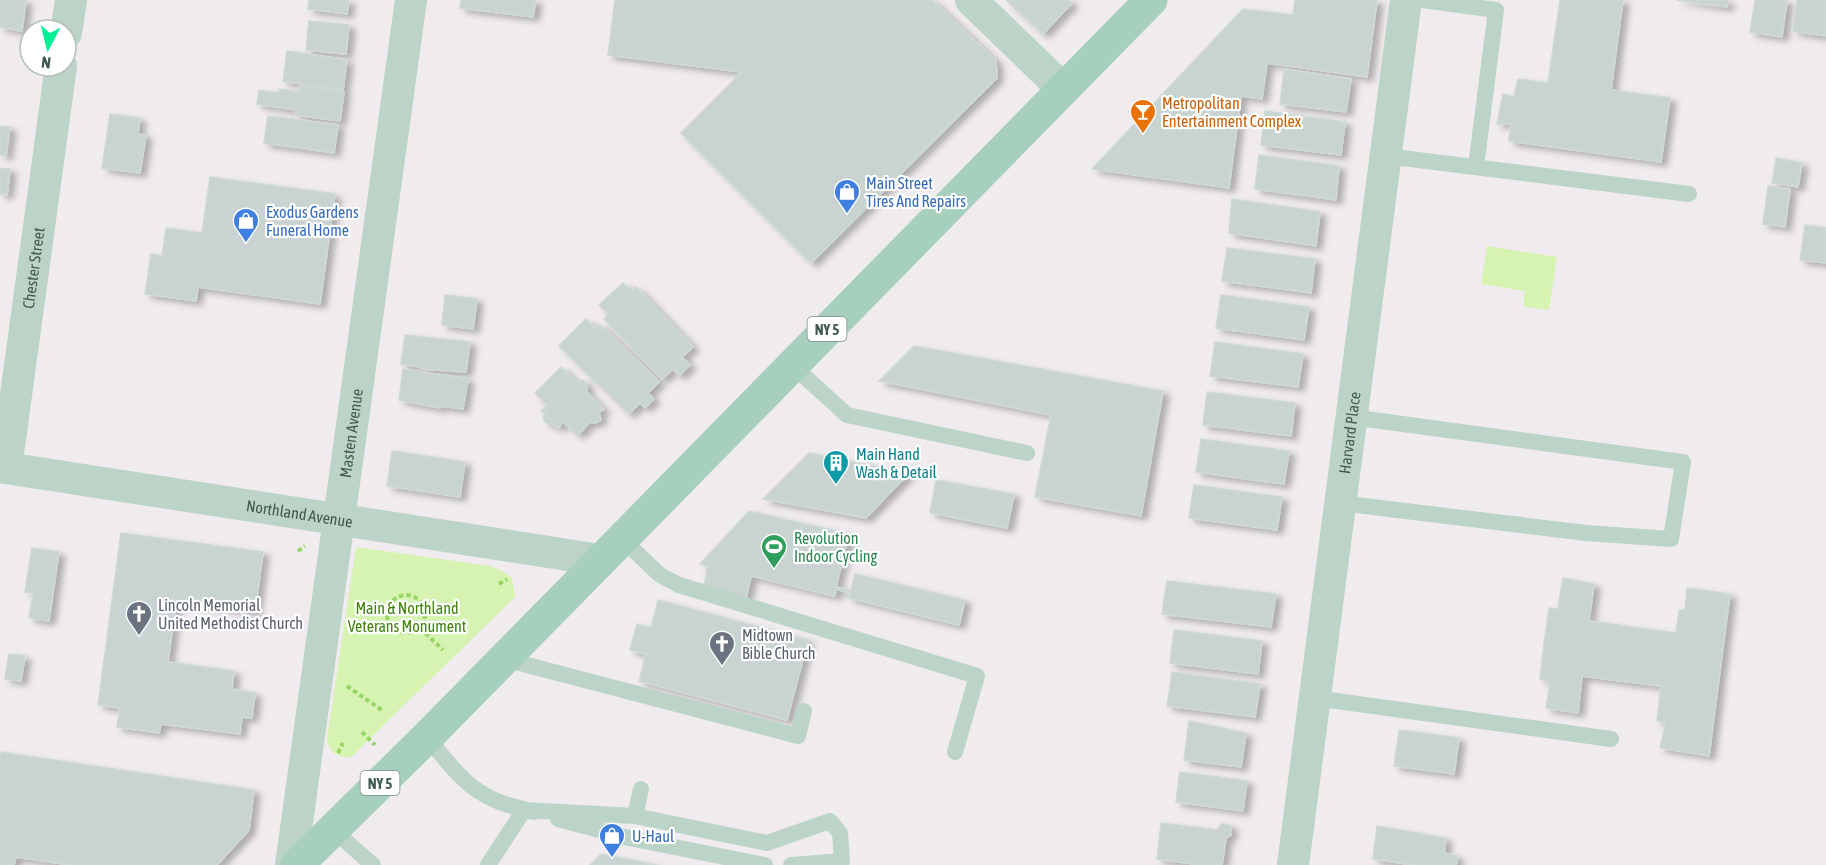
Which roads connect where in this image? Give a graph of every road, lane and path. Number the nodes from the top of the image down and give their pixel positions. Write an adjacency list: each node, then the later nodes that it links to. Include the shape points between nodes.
1 (70, 0): 7 (street)
2 (411, 0): 18 (street, Masten Avenue)
3 (970, 0): 9 (street)
4 (1151, 0): 9 (main road, NY 5)
5 (1406, 0): 10 (street, Harvard Place)
6 (1422, 0): 11 (lane, via 1496,10)
7 (68, 18)
8 (59, 78): 16 (street, Chester Street)
9 (1063, 89): 13 (main road, NY 5)
10 (1386, 156): 11 (lane); 14 (street, Harvard Place)
11 (1476, 167): 12 (lane)
12 (1689, 194)
13 (792, 365): 15 (lane, via 847,415); 19 (main road, NY 5)
14 (1352, 417): 17 (street, Harvard Place); 17 (lane, via 1683,462 1671,539)
15 (1027, 453)
16 (3, 468): 18 (street, Northland Avenue)
17 (1341, 503): 26 (street, Harvard Place)
18 (339, 520): 19 (street, Northland Avenue); 38 (street, Masten Avenue)
19 (611, 550): 24 (main road, NY 5); 33 (lane, via 679,585 977,676)
20 (507, 579): 21 (path)
21 (499, 584)
22 (420, 628): 22 (path, via 405,634 391,626 387,611 392,601 407,595 418,599 425,613); 23 (path)
23 (443, 650)
24 (504, 659): 28 (lane, via 798,736); 30 (main road, NY 5)
25 (347, 686): 27 (path)
26 (1315, 698): 32 (lane); 44 (street, Harvard Place)
27 (383, 711)
28 (804, 711)
29 (363, 732): 31 (path)
30 (427, 737): 35 (lane, via 465,781 501,803); 37 (main road, NY 5)
31 (370, 739)
32 (1611, 739)
33 (955, 752)
34 (641, 789): 36 (lane)
35 (524, 810): 36 (lane); 41 (lane); 42 (lane, via 629,838)
36 (635, 816): 43 (lane, via 767,843 830,821 840,833 842,861)
37 (333, 830): 39 (main road, NY 5); 40 (lane)
38 (291, 865)
39 (297, 865)
40 (373, 865)
41 (488, 865)
42 (765, 865)
43 (791, 865)
44 (1293, 865)

